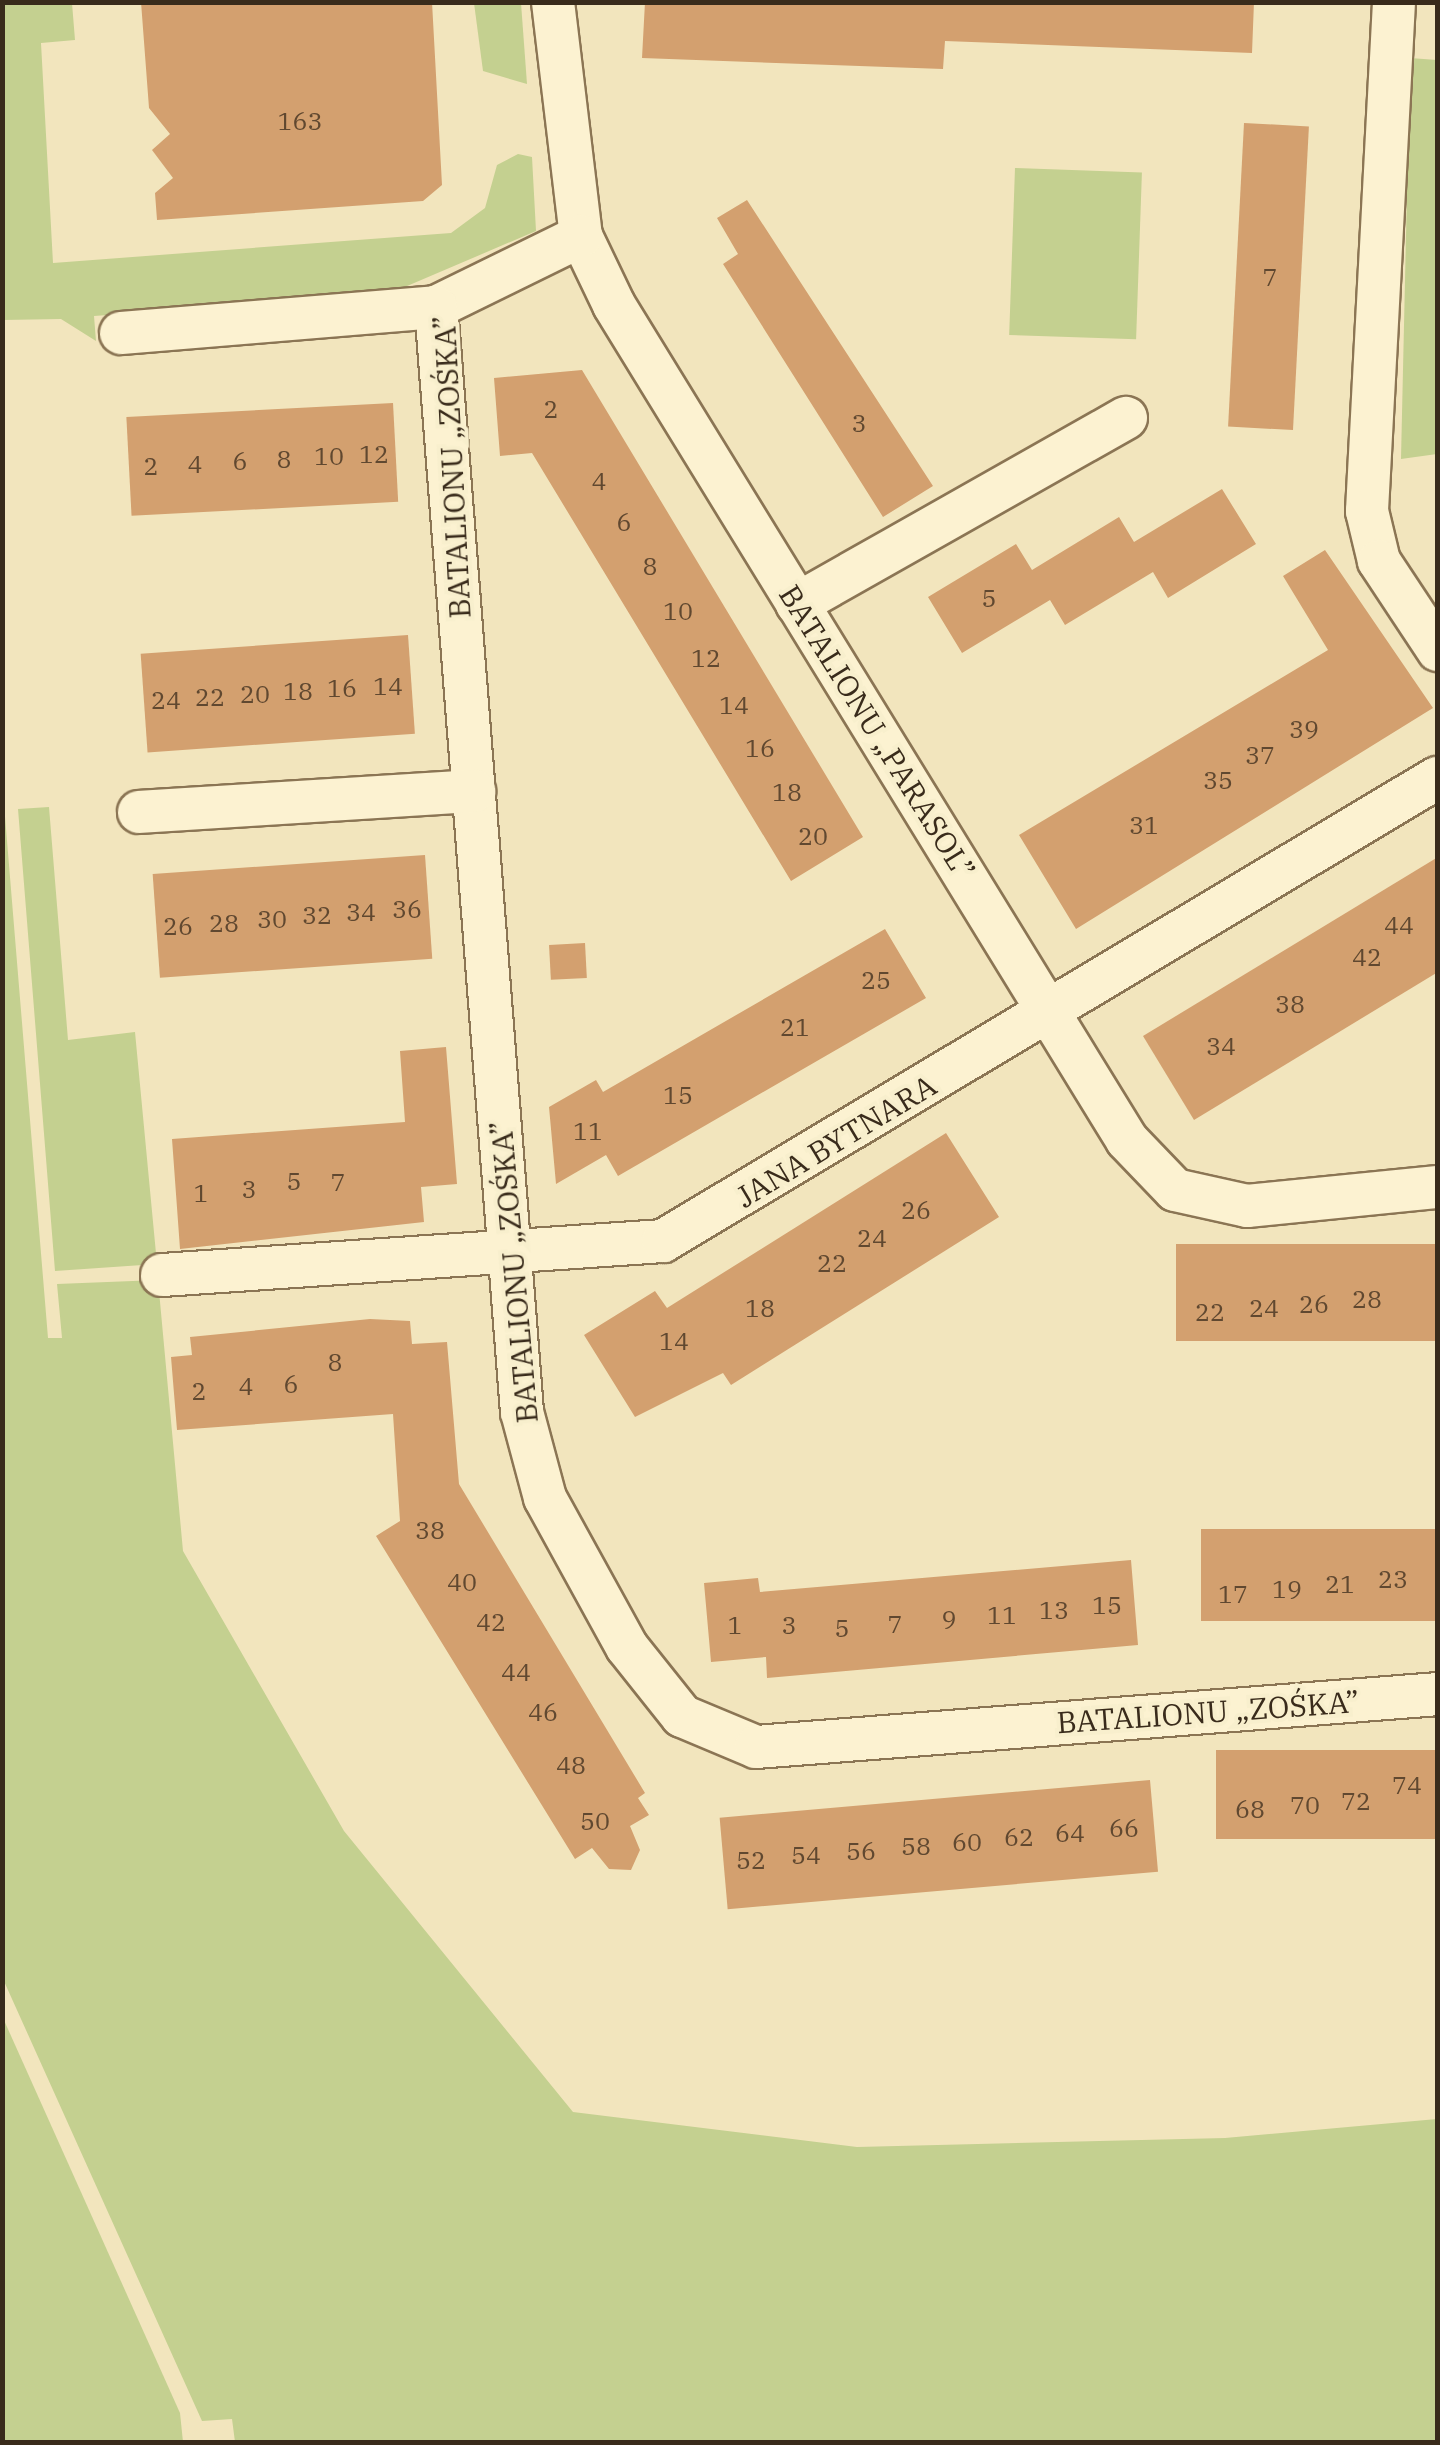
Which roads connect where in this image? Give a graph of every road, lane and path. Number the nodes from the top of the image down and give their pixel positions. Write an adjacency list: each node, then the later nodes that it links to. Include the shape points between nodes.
1 (553, 2): 3 (street, BATALIONU „PARASOL”)
2 (1394, 2): 8 (street, via 1367,511 1379,561)
3 (581, 236): 4 (street, BATALIONU „ZOŚKA”); 7 (street, BATALIONU „PARASOL”)
4 (436, 306): 5 (street); 10 (street, BATALIONU „ZOŚKA”)
5 (121, 333)
6 (1126, 418): 7 (street)
7 (798, 604): 12 (street, BATALIONU „PARASOL”)
8 (1438, 650)
9 (1437, 778): 12 (street, JANA BYTNARA)
10 (474, 791): 11 (street); 14 (street, BATALIONU „ZOŚKA”)
11 (138, 812)
12 (1050, 1011): 13 (street, BATALIONU „PARASOL”, via 1127,1140 1176,1190 1246,1206); 14 (street, JANA BYTNARA, via 663,1241)
13 (1438, 1187)
14 (510, 1257): 15 (street, JANA BYTNARA); 16 (street, BATALIONU „ZOŚKA”, via 522,1412 545,1498 627,1647 682,1716 756,1747)
15 (162, 1275)
16 (1438, 1694)

